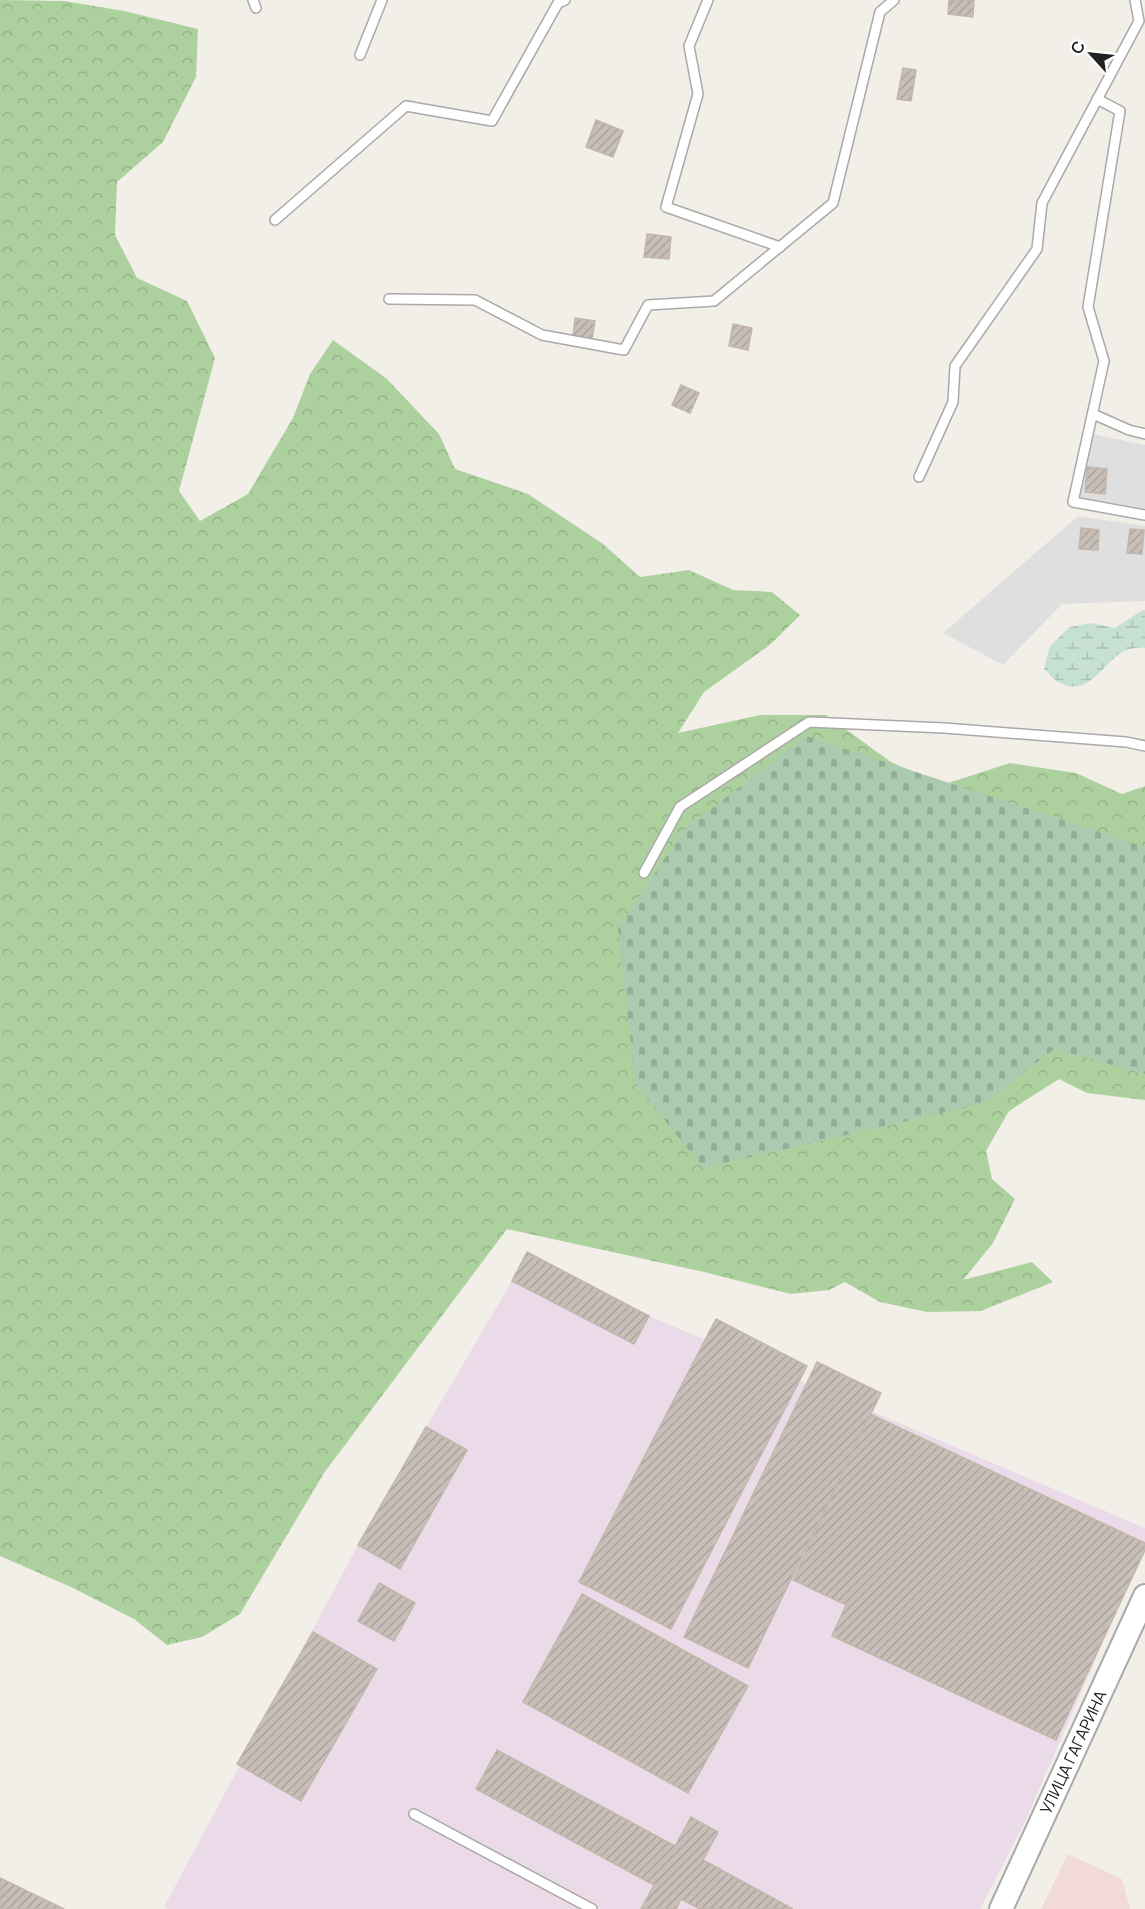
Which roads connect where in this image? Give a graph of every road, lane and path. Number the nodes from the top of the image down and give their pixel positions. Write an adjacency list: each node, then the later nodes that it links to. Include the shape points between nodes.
1 (382, 0): 7 (lane)
2 (566, 0): 9 (lane, via 558,3 492,121 406,105)
3 (708, 0): 10 (lane, via 689,46 698,94 666,207)
4 (894, 0): 10 (lane, via 880,12 833,203)
5 (1135, 0): 6 (lane)
6 (1142, 23): 8 (lane)
7 (360, 56)
8 (1097, 99): 12 (lane, via 1120,111 1088,307 1104,361); 14 (lane, via 1042,203 1037,249 955,366 953,402)
9 (275, 220)
10 (780, 247): 11 (lane, via 714,301 648,305 624,350 542,335 475,300)
11 (389, 299)
12 (1093, 414): 13 (lane); 15 (lane, via 1073,502)
13 (1145, 434)
14 (919, 477)
15 (1145, 515)
16 (1145, 746): 17 (lane, via 967,730 809,722 680,807)
17 (644, 873)
18 (1145, 1596): 21 (street, УЛИЦА ГАГАРИНА)
19 (414, 1815): 20 (lane)
20 (592, 1909)
21 (1001, 1909)

